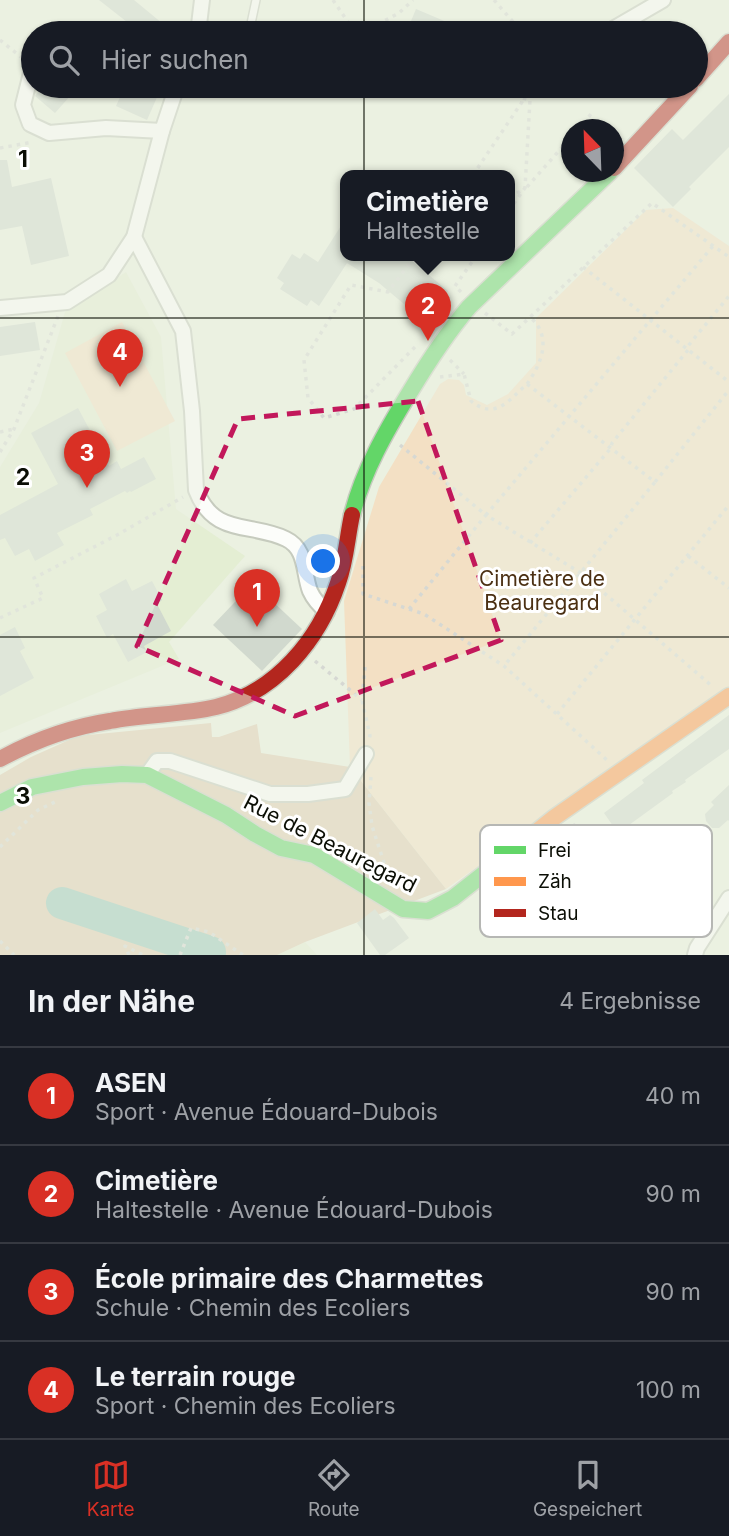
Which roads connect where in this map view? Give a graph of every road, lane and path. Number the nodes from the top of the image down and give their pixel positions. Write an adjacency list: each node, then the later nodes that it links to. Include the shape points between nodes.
1 (202, 0): 7 (street)
2 (256, 0): 8 (lane)
3 (333, 0): 9 (path)
4 (413, 0): 10 (path)
5 (663, 0): 12 (street)
6 (496, 1): 11 (path)
7 (199, 21)
8 (252, 21)
9 (347, 21)
10 (384, 21)
11 (512, 21)
12 (627, 21)
13 (0, 40): 15 (path)
14 (729, 43): 16 (street)
15 (21, 57)
16 (708, 66)
17 (24, 98): 24 (street, via 30,124)
18 (173, 98): 23 (street)
19 (523, 98): 28 (path); 30 (path, via 530,100)
20 (679, 98): 27 (street)
21 (591, 114): 22 (path)
22 (587, 119)
23 (162, 131): 24 (street, via 107,128); 33 (street)
24 (49, 133): 25 (path, via 44,140)
25 (0, 148)
26 (561, 148): 30 (path)
27 (624, 157)
28 (476, 170)
29 (600, 182): 68 (street, via 469,307 439,344 370,463)
30 (525, 188): 31 (path); 32 (path)
31 (515, 195)
32 (515, 202)
33 (134, 237): 41 (street, via 109,275); 59 (street, via 183,331)
34 (713, 246): 35 (path); 38 (path, via 652,203); 45 (path)
35 (729, 257)
36 (411, 261): 46 (path, via 388,292 351,285 304,360 307,398 324,418 354,409)
37 (473, 261): 39 (path, via 455,286)
38 (583, 267): 44 (path); 45 (path)
39 (461, 293)
40 (729, 296): 47 (path)
41 (61, 302): 42 (street); 53 (path)
42 (0, 308)
43 (482, 310): 44 (path, via 512,334)
44 (530, 317): 50 (path, via 544,339 540,362)
45 (650, 320): 47 (path); 52 (path)
46 (419, 342)
47 (688, 350): 49 (path); 56 (path)
48 (435, 378): 50 (path, via 464,374 471,401 485,410 502,406)
49 (729, 382)
50 (527, 384): 52 (path)
51 (729, 390): 58 (path)
52 (569, 416): 56 (path); 61 (path)
53 (14, 429): 54 (path); 57 (path)
54 (0, 432)
55 (398, 443): 61 (path)
56 (611, 448): 58 (path); 62 (path)
57 (0, 452)
58 (655, 482): 65 (path)
59 (196, 490): 68 (street, via 201,502 223,523 287,539 298,549 310,591); 69 (path, via 34,578 43,598)
60 (729, 505): 64 (path)
61 (486, 514): 62 (path); 67 (path)
62 (530, 543): 65 (path)
63 (363, 555): 67 (path, via 363,594)
64 (688, 556): 66 (path); 70 (path)
65 (581, 573): 70 (path); 72 (path)
66 (729, 588)
67 (409, 610): 72 (path, via 424,614)
68 (327, 612): 78 (street, via 292,662 234,701 198,710 93,722 45,737)
69 (0, 618)
70 (635, 619): 74 (path); 76 (path)
71 (310, 657): 75 (path)
72 (504, 666): 76 (path)
73 (365, 667): 75 (path)
74 (722, 693): 83 (street, Rue de Beauregard)
75 (362, 700): 77 (path, via 370,736)
76 (557, 714): 79 (path)
77 (366, 754): 80 (street, via 345,789 308,794 270,794 170,761 158,761); 89 (path, via 372,765 372,826 388,872)
78 (0, 759)
79 (610, 763)
80 (147, 775): 82 (street, via 122,774 32,787); 89 (street, Rue de Beauregard, via 281,848 314,855)
81 (61, 800): 86 (path, via 38,810)
82 (0, 803)
83 (562, 812): 84 (street, Rue de Beauregard); 85 (path)
84 (546, 825)
85 (574, 825)
86 (0, 847)
87 (480, 877): 89 (street, Rue de Beauregard, via 428,911 403,909)
88 (729, 898): 90 (street)
89 (391, 901)
90 (712, 925)
91 (680, 937): 94 (path)
92 (704, 937): 94 (street)
93 (0, 941): 96 (path)
94 (692, 950)
95 (181, 954): 99 (path, via 191,928 209,932)
96 (14, 955)
97 (129, 955): 98 (path, via 125,946)
98 (143, 955)
99 (243, 955)

